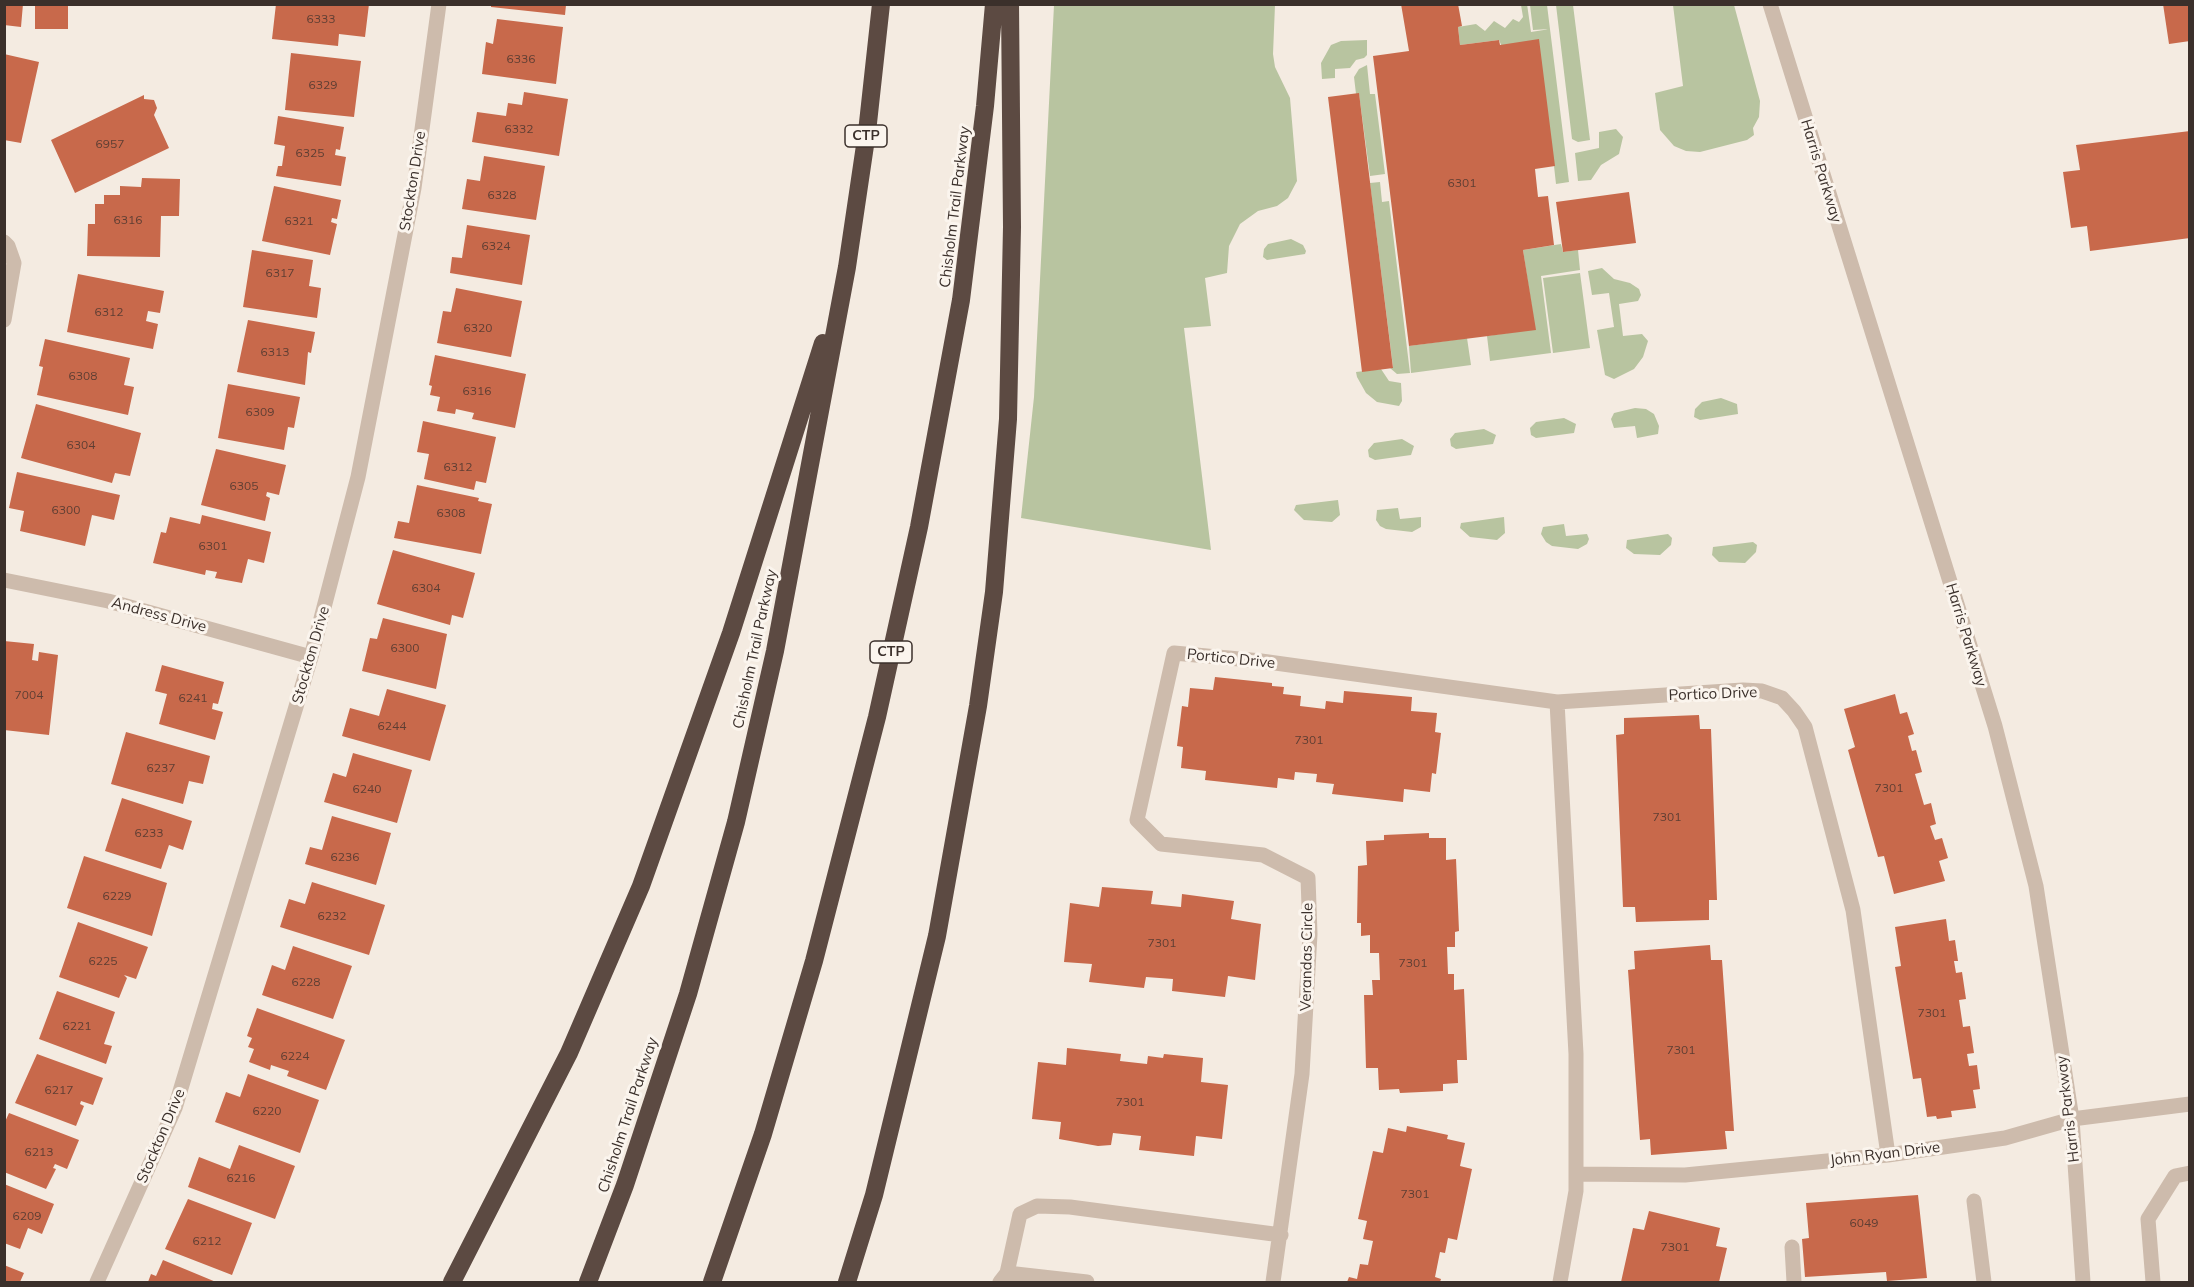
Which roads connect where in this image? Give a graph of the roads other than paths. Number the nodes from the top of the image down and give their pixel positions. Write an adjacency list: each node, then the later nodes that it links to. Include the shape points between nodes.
1 (439, 4): 11 (street, Stockton Drive, via 414,188 358,477)
2 (881, 4): 7 (highway, Chisholm Trail Parkway / CTP)
3 (994, 4): 25 (highway, Chisholm Trail Parkway / CTP, via 962,300 919,527 877,717 811,972 763,1134)
4 (1011, 4): 26 (highway, via 1008,419 994,592 938,936 874,1195)
5 (1770, 4): 14 (street, Harris Parkway, via 1995,726 2036,886)
6 (4, 242): 8 (street, via 14,263)
7 (847, 267): 23 (highway, via 730,633 641,886 569,1053); 24 (highway, Chisholm Trail Parkway / CTP, via 775,651 736,822 684,1005 625,1185)
8 (4, 320)
9 (4, 580): 11 (street, Andress Drive, via 108,601)
10 (1174, 653): 12 (street, Portico Drive, via 1261,661); 19 (street, Verandas Circle, via 1137,820 1161,844 1263,855 1308,878 1310,934 1302,1074)
11 (311, 657): 22 (street, Stockton Drive, via 175,1108)
12 (1557, 702): 15 (street, Portico Drive, via 1743,690 1782,698 1794,711 1805,727 1853,910); 17 (street, via 1576,1054)
13 (2190, 1104): 14 (street, John Ryan Drive)
14 (2072, 1119): 15 (street, John Ryan Drive, via 2005,1138); 32 (street, Harris Parkway)
15 (1888, 1155): 17 (street, John Ryan Drive, via 1685,1175)
16 (2190, 1173): 33 (street, via 2175,1176 2148,1219)
17 (1576, 1174): 29 (street)
18 (1974, 1201): 31 (street)
19 (1281, 1235): 21 (street, via 1070,1207 1036,1206 1020,1214); 28 (street, Verandas Circle)
20 (1792, 1247): 30 (street)
21 (1004, 1278): 27 (street)
22 (97, 1282)
23 (452, 1282)
24 (588, 1282)
25 (712, 1282)
26 (847, 1282)
27 (1087, 1282)
28 (1273, 1282)
29 (1560, 1282)
30 (1794, 1282)
31 (1984, 1282)
32 (2083, 1282)
33 (2153, 1282)

